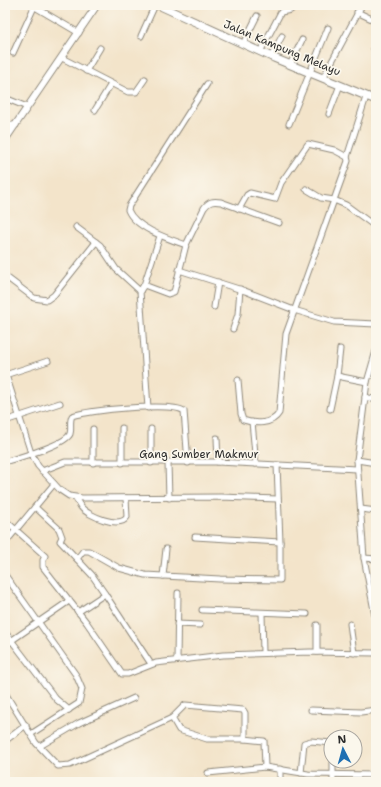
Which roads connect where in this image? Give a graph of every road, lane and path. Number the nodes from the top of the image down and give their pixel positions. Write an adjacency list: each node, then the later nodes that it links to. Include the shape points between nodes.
1 (97, 5): 10 (street)
2 (156, 5): 11 (street); 14 (main road, Jalan Kampung Melayu)
3 (294, 5): 16 (street, via 291,10 281,12)
4 (362, 5): 6 (street)
5 (35, 6): 10 (street); 17 (street)
6 (358, 12): 8 (street); 23 (street)
7 (257, 16): 14 (street)
8 (376, 21)
9 (328, 28): 22 (street)
10 (79, 33): 19 (street)
11 (141, 36)
12 (282, 36): 18 (street)
13 (302, 40): 20 (street)
14 (243, 44): 16 (main road, Jalan Kampung Melayu)
15 (100, 48): 21 (street)
16 (260, 52): 18 (main road, Jalan Kampung Melayu)
17 (13, 53)
18 (271, 57): 20 (main road, Jalan Kampung Melayu)
19 (62, 58): 21 (street); 31 (street)
20 (290, 65): 22 (main road, Jalan Kampung Melayu)
21 (86, 71): 25 (street)
22 (309, 72): 23 (main road, Jalan Kampung Melayu); 34 (street)
23 (323, 78): 27 (main road, Jalan Kampung Melayu)
24 (145, 79): 25 (street, via 134,93)
25 (111, 84): 32 (street)
26 (207, 84): 45 (street, via 128,206 133,217)
27 (340, 86): 28 (main road, Jalan Kampung Melayu); 33 (street)
28 (366, 97): 30 (main road, Jalan Kampung Melayu); 38 (street)
29 (5, 98): 31 (street)
30 (376, 100)
31 (27, 107): 36 (street)
32 (95, 110)
33 (328, 114)
34 (289, 124)
35 (5, 125): 36 (street)
36 (16, 125): 37 (street)
37 (5, 140)
38 (347, 157): 40 (street, via 348,161); 41 (street, via 334,150 306,145 281,183 275,199 250,193)
39 (306, 188): 40 (street, via 321,198)
40 (334, 200): 43 (street, via 346,205); 55 (street)
41 (239, 209): 42 (street); 47 (street, via 214,201 208,203)
42 (279, 223)
43 (376, 226)
44 (76, 227): 46 (street)
45 (160, 236): 47 (street); 51 (street)
46 (96, 242): 49 (street, via 48,300 34,298); 53 (street, via 116,269)
47 (186, 245): 48 (street)
48 (179, 270): 50 (street); 51 (street, via 172,294)
49 (5, 276)
50 (218, 282): 52 (street); 54 (street)
51 (144, 284): 53 (street)
52 (240, 289): 55 (street); 57 (street, via 238,314)
53 (140, 291): 68 (street)
54 (214, 306)
55 (294, 310): 56 (street, via 334,322); 72 (street, via 284,341 279,413 272,421)
56 (376, 324)
57 (233, 329)
58 (340, 349): 62 (street)
59 (376, 351): 64 (street)
60 (48, 361): 61 (street)
61 (5, 375): 70 (street)
62 (337, 376): 64 (street); 69 (street)
63 (238, 380): 72 (street, via 241,414 243,420)
64 (367, 382): 65 (street)
65 (365, 397): 66 (street); 78 (street)
66 (376, 400)
67 (60, 403): 70 (street)
68 (148, 408): 77 (street, via 97,410 72,416 68,437 53,446); 85 (street, via 176,408 184,411)
69 (330, 409)
70 (20, 417): 71 (street); 77 (street)
71 (5, 421)
72 (252, 422): 87 (street)
73 (94, 428): 82 (street)
74 (122, 428): 83 (street)
75 (151, 429): 84 (street)
76 (217, 438): 81 (street)
77 (31, 453): 79 (street); 90 (street)
78 (357, 460): 86 (street); 89 (street)
79 (7, 462)
80 (168, 462): 84 (street, Gang Sumber Makmur); 85 (street, Gang Sumber Makmur); 94 (street)
81 (218, 462): 85 (street, Gang Sumber Makmur); 87 (street, Gang Sumber Makmur)
82 (93, 463): 83 (street, Gang Sumber Makmur); 90 (street, Gang Sumber Makmur, via 65,462)
83 (122, 463): 84 (street, Gang Sumber Makmur)
84 (151, 463)
85 (188, 463)
86 (376, 463)
87 (256, 464): 88 (street, Gang Sumber Makmur)
88 (277, 465): 89 (street, Gang Sumber Makmur); 95 (street)
89 (357, 469): 97 (street)
90 (42, 471): 91 (street)
91 (54, 484): 92 (street, via 69,496); 96 (street)
92 (76, 498): 93 (street); 93 (street, via 85,511 95,517 117,522 122,522 127,517)
93 (126, 498): 94 (street)
94 (169, 498): 95 (street)
95 (278, 499): 102 (street)
96 (35, 507): 100 (street); 106 (street, via 59,529 62,537 60,541)
97 (361, 509): 98 (street); 105 (street)
98 (376, 511)
99 (5, 520): 100 (street)
100 (16, 530): 103 (street); 112 (street, via 45,556 42,560 43,567)
101 (195, 537): 102 (street)
102 (280, 542): 109 (street, via 280,580)
103 (5, 543)
104 (166, 549): 109 (street)
105 (364, 558): 107 (street); 117 (street)
106 (77, 559): 109 (street, via 83,551 89,551 130,571); 111 (street)
107 (376, 559)
108 (5, 575): 118 (street)
109 (163, 576)
110 (178, 593): 119 (street)
111 (105, 594): 114 (street); 131 (street)
112 (69, 601): 114 (street); 118 (street)
113 (202, 610): 115 (street)
114 (78, 612): 131 (street, via 122,674)
115 (262, 613): 116 (street); 127 (street)
116 (307, 614)
117 (376, 621)
118 (38, 622): 124 (street); 134 (street, via 80,682 79,704)
119 (177, 624): 121 (street); 130 (street)
120 (350, 624): 128 (street)
121 (200, 625)
122 (317, 625): 126 (street)
123 (5, 632): 124 (street)
124 (12, 640): 125 (street); 134 (street, via 56,699)
125 (5, 644)
126 (317, 652): 127 (street); 128 (street)
127 (263, 653): 130 (street)
128 (354, 653): 129 (street)
129 (376, 653)
130 (177, 660): 131 (street)
131 (151, 664)
132 (6, 697): 138 (street)
133 (134, 698): 143 (street, via 79,723)
134 (69, 710): 139 (street)
135 (311, 710): 136 (street)
136 (376, 710)
137 (172, 718): 140 (street, via 179,730 204,738); 140 (street, via 185,705 241,709 245,713); 143 (street, via 64,767 56,765)
138 (26, 725): 139 (street); 141 (street)
139 (31, 734): 143 (street)
140 (245, 739): 144 (street, via 264,741)
141 (5, 741)
142 (323, 742): 148 (street, via 304,743)
143 (40, 746)
144 (265, 768): 145 (street); 147 (street)
145 (280, 769): 148 (street); 151 (street)
146 (333, 769): 149 (street)
147 (208, 773)
148 (300, 773): 149 (street)
149 (333, 774): 150 (street); 152 (street)
150 (376, 775)
151 (280, 782)
152 (333, 782)

